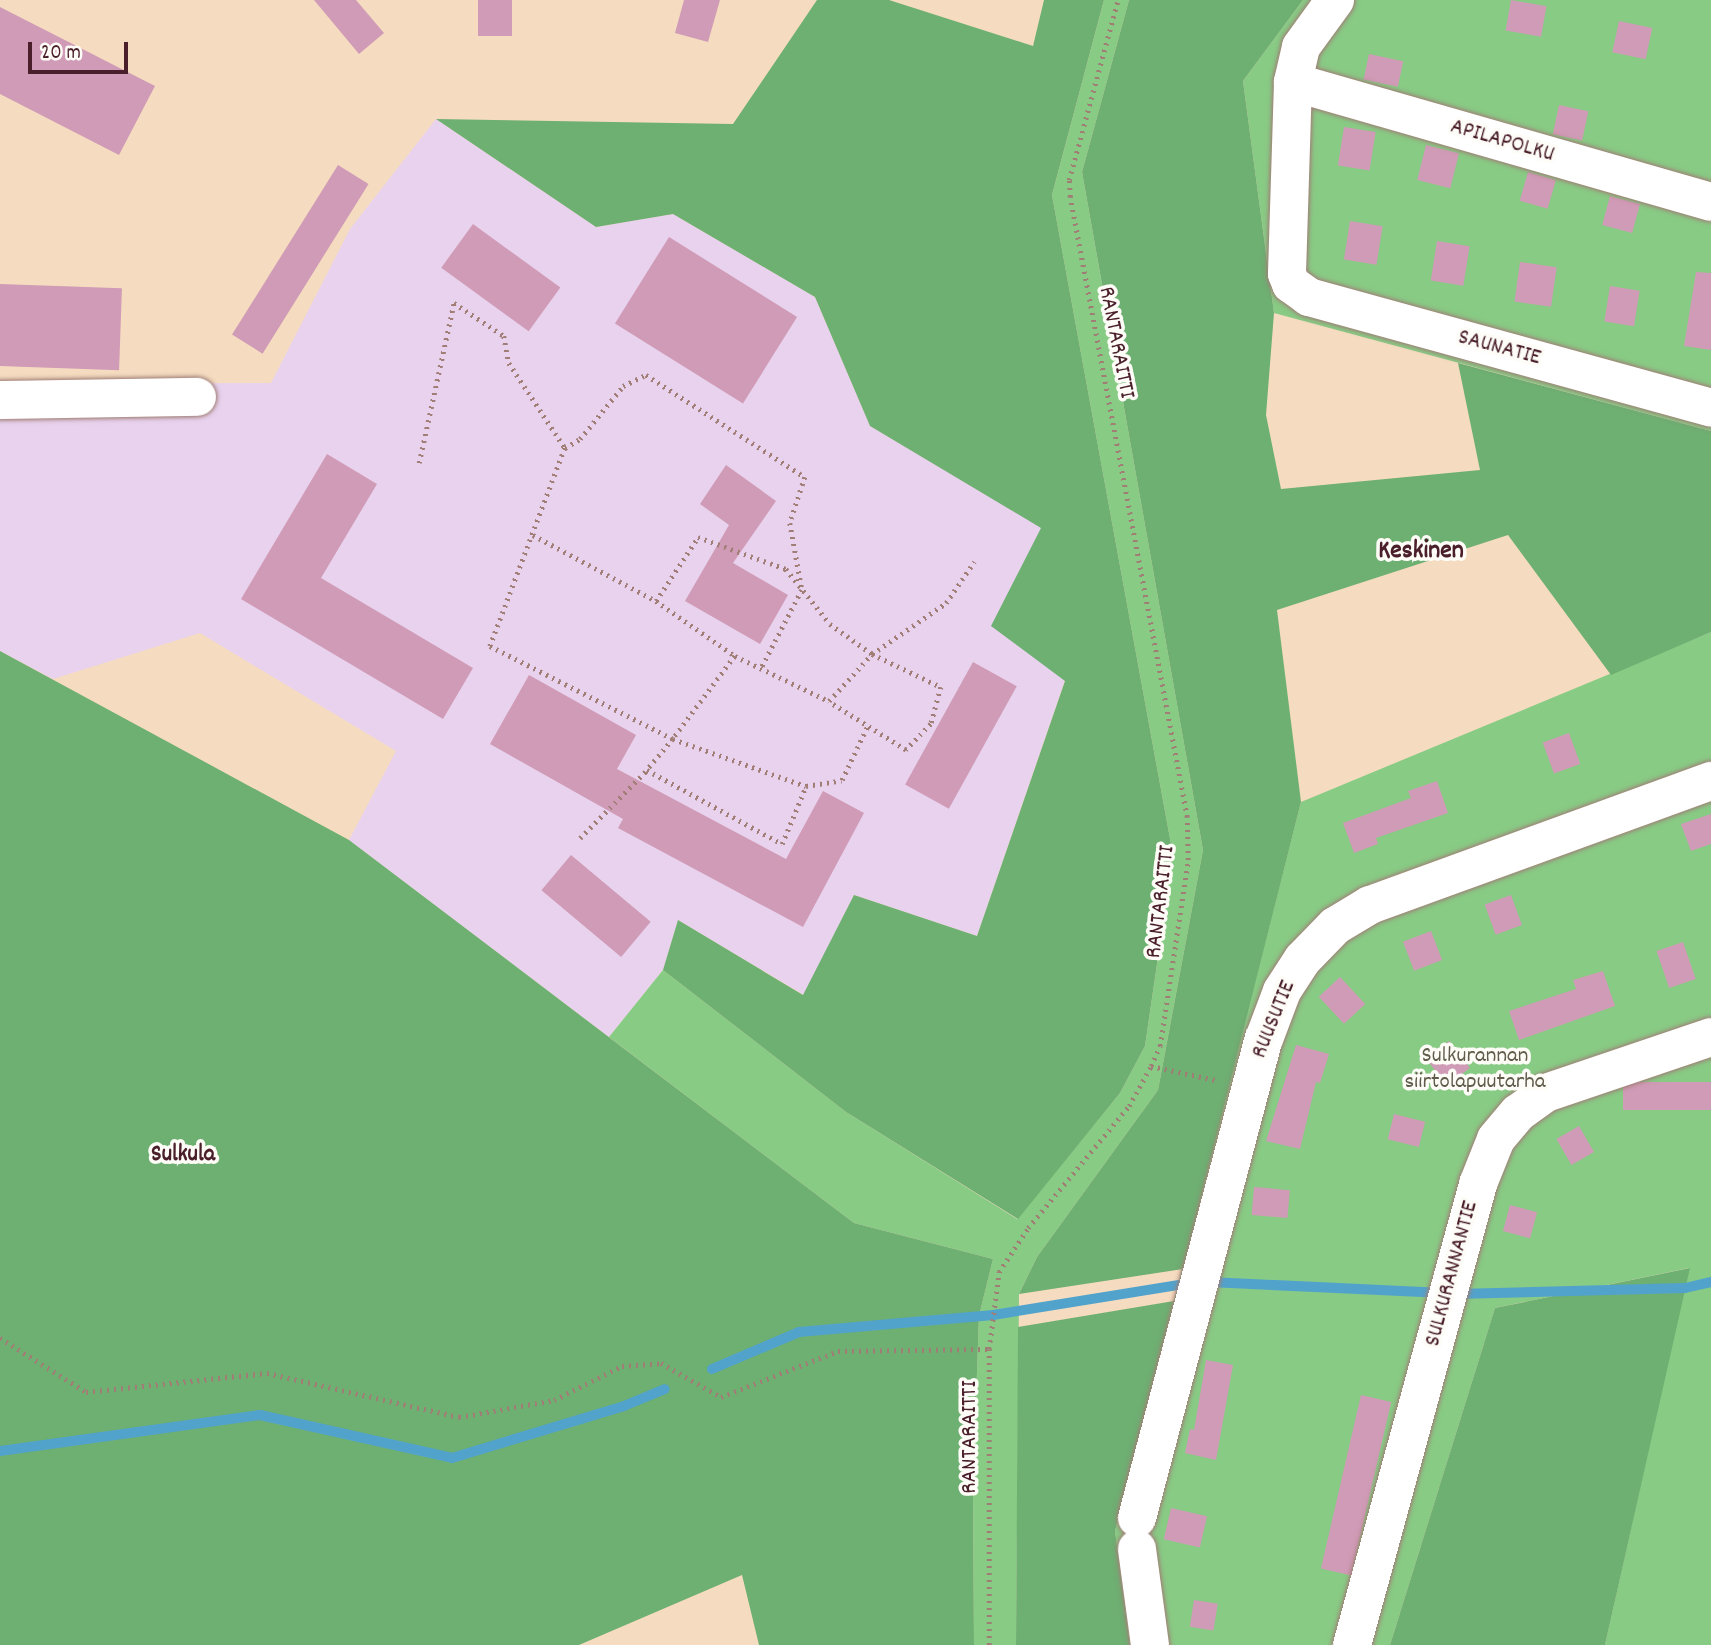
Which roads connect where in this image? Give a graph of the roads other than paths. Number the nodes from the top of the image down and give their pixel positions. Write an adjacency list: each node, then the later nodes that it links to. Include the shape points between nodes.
1 (1335, 0): 2 (lane, via 1301,47)
2 (1293, 82): 3 (lane, APILAPOLKU); 6 (lane, SAUNATIE, via 1287,274 1291,284 1309,297)
3 (1711, 202)
4 (197, 397): 5 (lane)
5 (0, 400)
6 (1711, 408)
7 (1711, 781): 9 (lane, RUUSUTIE, via 1370,905 1335,926 1303,959 1282,990 1250,1088 1137,1533)
8 (1711, 1037): 10 (lane, SULKURANNANTIE, via 1546,1093 1517,1112 1496,1139 1478,1184)
9 (1150, 1645)
10 (1352, 1645)

